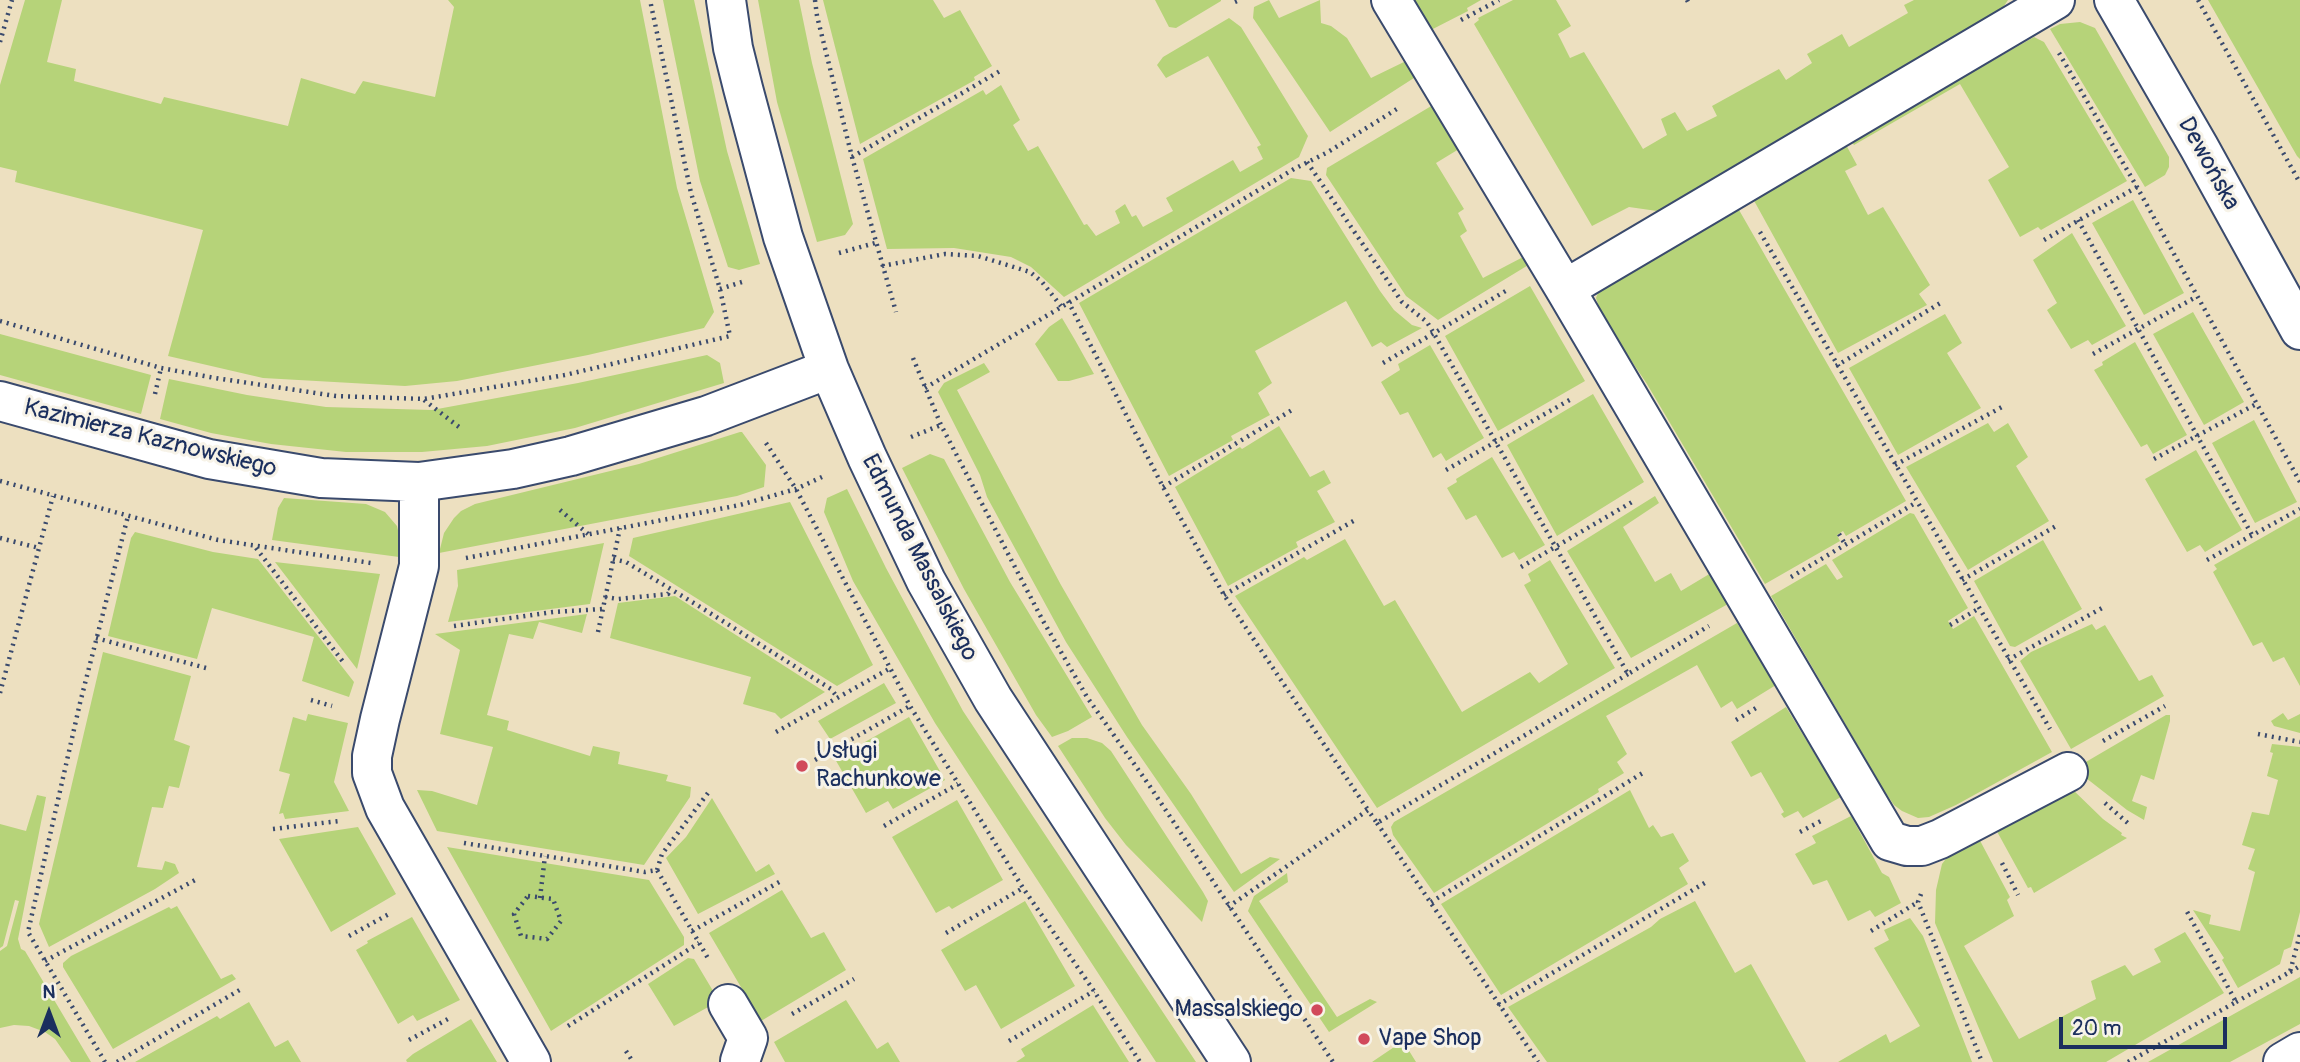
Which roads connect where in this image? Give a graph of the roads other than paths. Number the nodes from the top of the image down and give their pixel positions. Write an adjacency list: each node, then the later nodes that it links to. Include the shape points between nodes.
1 (726, 0): 7 (street, Edmunda Massalskiego, via 733,48 769,192)
2 (1391, 0): 5 (street)
3 (2114, 0): 6 (street, Dewońska)
4 (2045, 6): 5 (street, via 1735,188)
5 (1558, 277): 10 (street, via 1890,841 1922,846 1940,839)
6 (2300, 330)
7 (829, 369): 9 (street, Kazimierza Kaznowskiego, via 706,416 571,456); 15 (street, Edmunda Massalskiego, via 926,580 993,699)
8 (0, 401): 9 (street, Kazimierza Kaznowskiego, via 209,459 321,478)
9 (419, 482): 14 (street, via 419,566 380,719 372,773 385,808)
10 (2072, 752)
11 (729, 1004): 13 (street)
12 (2300, 1052): 16 (street)
13 (741, 1056)
14 (529, 1058)
15 (1231, 1062)
16 (2283, 1062)

